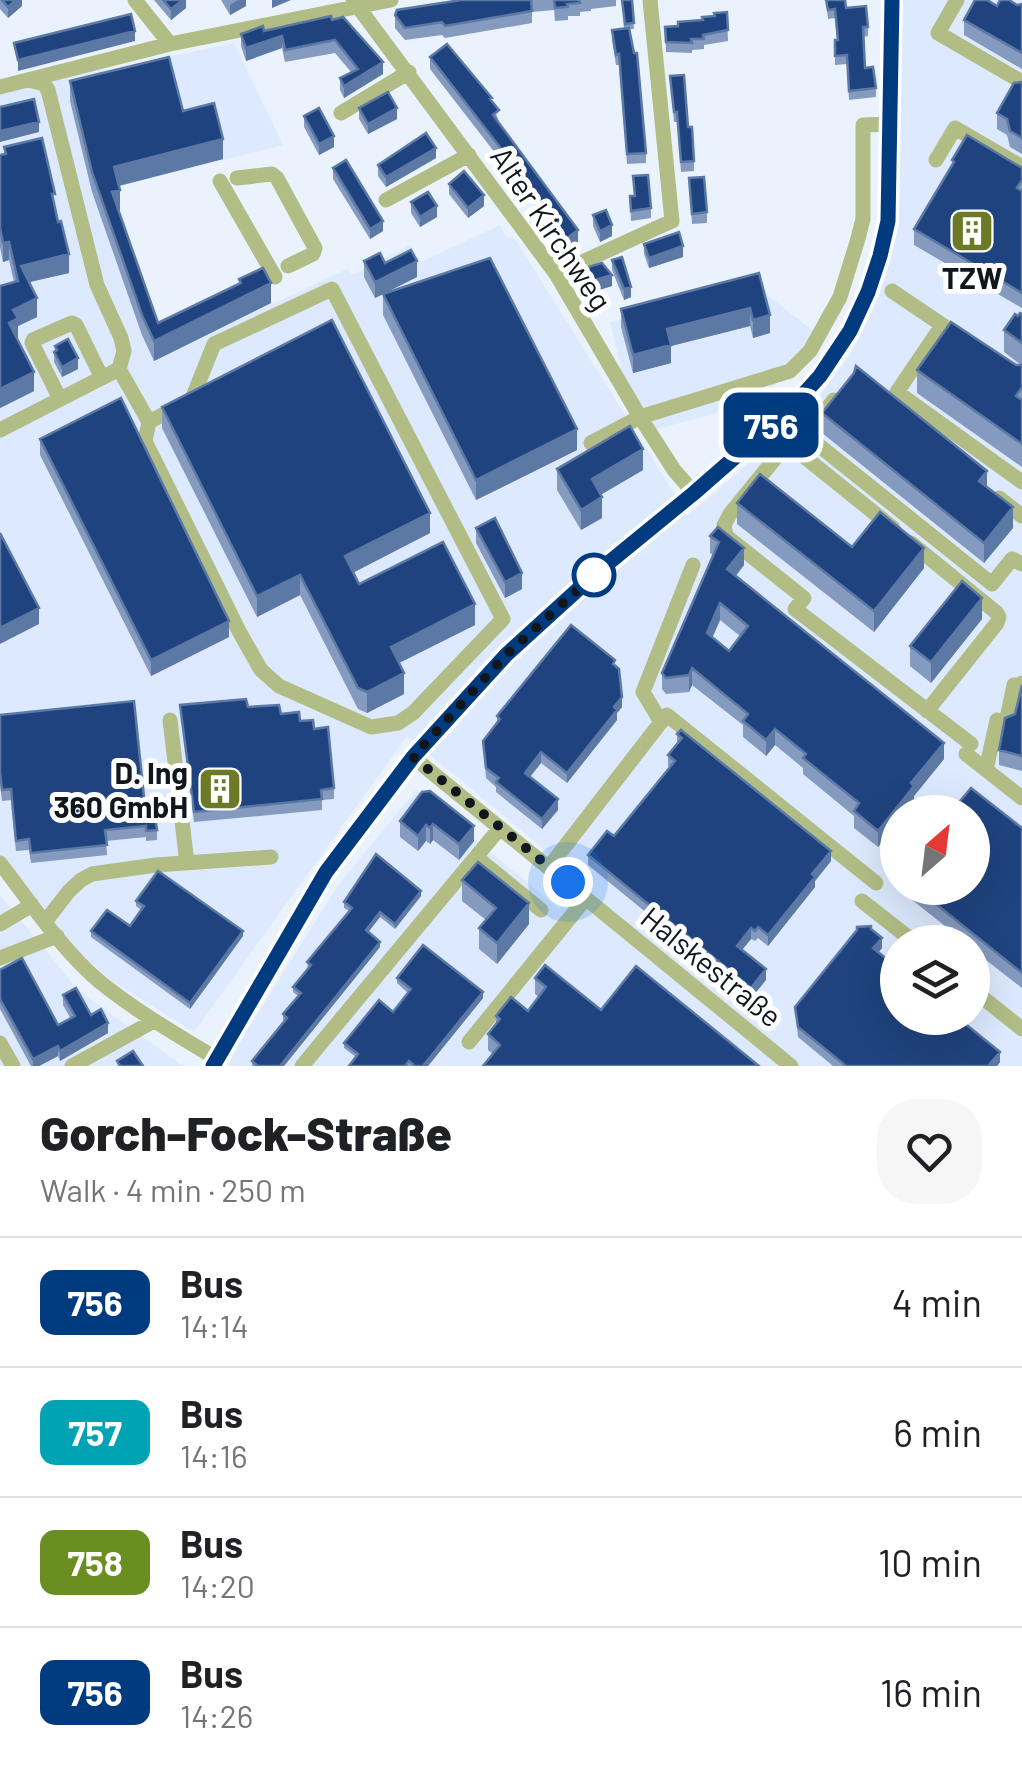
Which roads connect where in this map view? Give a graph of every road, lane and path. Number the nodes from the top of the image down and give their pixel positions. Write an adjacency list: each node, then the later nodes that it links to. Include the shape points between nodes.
1 (134, 0): 7 (street)
2 (391, 0): 6 (street)
3 (650, 0): 19 (street, via 672,221)
4 (892, 0): 13 (street)
5 (957, 0): 10 (street, via 938,33)
6 (356, 3): 7 (street); 8 (street, Alter Kirchweg)
7 (170, 44): 9 (street)
8 (408, 72): 12 (street); 14 (street, Alter Kirchweg)
9 (29, 80): 11 (street); 23 (street, via 48,90 97,286 122,338)
10 (1022, 82)
11 (0, 88)
12 (341, 113)
13 (890, 124): 27 (street, via 863,125 858,242 840,297 810,351 790,372); 32 (street, via 888,221 850,331 790,409)
14 (469, 154): 17 (street); 19 (street, Alter Kirchweg)
15 (936, 160): 16 (street, via 955,128)
16 (1022, 167)
17 (386, 200)
18 (282, 272): 18 (street, via 315,248 277,178 264,173 228,180)
19 (556, 274): 27 (street, Alter Kirchweg)
20 (892, 291): 22 (street)
21 (937, 333): 31 (street, via 897,392)
22 (972, 344)
23 (118, 369): 24 (street); 28 (street)
24 (102, 378): 26 (street); 26 (street, via 76,325 33,340)
25 (845, 386): 36 (street, via 806,434 992,584)
26 (60, 399): 29 (street)
27 (640, 417): 30 (street); 32 (street, Alter Kirchweg)
28 (149, 422): 28 (street, via 145,440 240,633 279,686 371,726 398,723 503,619 332,289 214,344 192,399)
29 (0, 430)
30 (591, 444)
31 (1022, 482)
32 (694, 493): 42 (street, via 506,655)
33 (1000, 498): 34 (street)
34 (1022, 516)
35 (1022, 545): 36 (street)
36 (1017, 561)
37 (693, 565): 41 (street, via 643,692)
38 (1022, 683): 43 (street, via 1014,685 1006,723 997,720)
39 (928, 711): 39 (street, via 796,609 804,598 726,536 730,514 782,450 796,450 997,612 998,623); 43 (street)
40 (170, 720): 49 (street)
41 (662, 722): 50 (street); 51 (street, via 667,716)
42 (413, 757): 45 (street, Halskestraße); 66 (street, via 326,872)
43 (986, 770): 44 (street)
44 (1022, 798)
45 (500, 828): 46 (street); 50 (street, Halskestraße)
46 (476, 856): 55 (street); 69 (street)
47 (271, 857): 49 (street)
48 (0, 863): 54 (street)
49 (187, 863): 56 (street, via 86,876)
50 (549, 867): 52 (street, Halskestraße)
51 (876, 883)
52 (586, 898): 64 (street); 70 (street, Halskestraße)
53 (862, 901): 58 (street)
54 (32, 905): 56 (street); 57 (street)
55 (541, 910)
56 (45, 922): 59 (street)
57 (0, 924)
58 (892, 925)
59 (58, 936): 60 (street); 62 (street, via 99,980)
60 (0, 958)
61 (990, 1004): 63 (street)
62 (154, 1021): 66 (street); 68 (street)
63 (1022, 1029)
64 (469, 1042)
65 (0, 1043): 67 (street)
66 (215, 1063)
67 (13, 1066)
68 (72, 1066)
69 (302, 1066)
70 (790, 1066)

